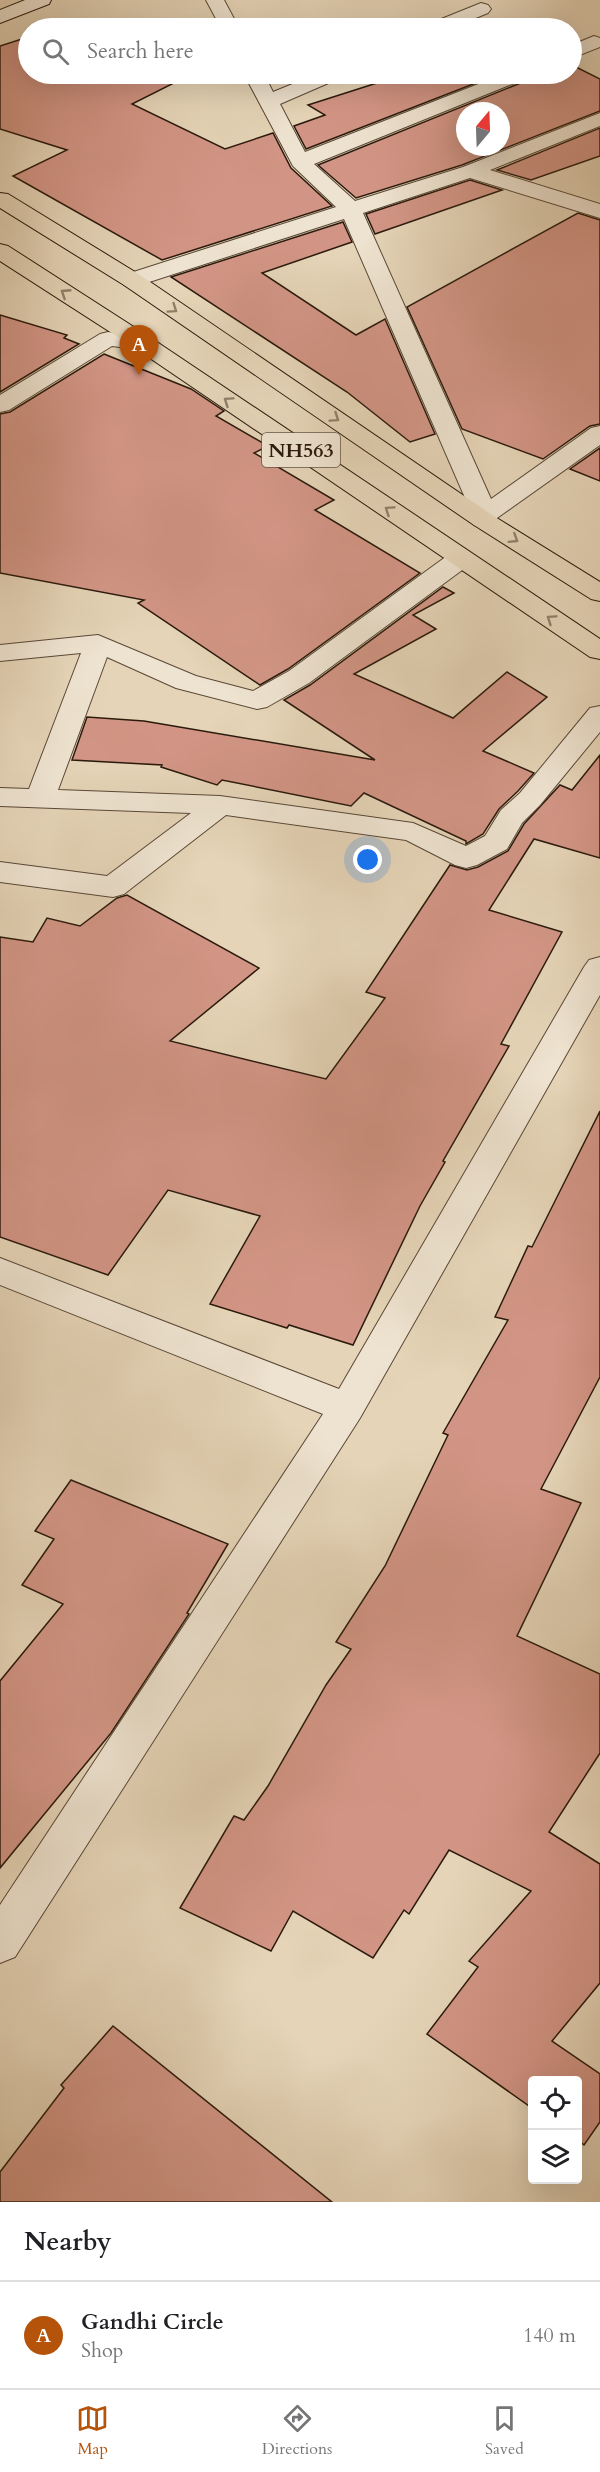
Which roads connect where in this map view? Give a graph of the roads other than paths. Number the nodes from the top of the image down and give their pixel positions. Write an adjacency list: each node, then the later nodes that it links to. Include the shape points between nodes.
1 (42, 0): 4 (street)
2 (215, 0): 5 (street)
3 (482, 9): 6 (street)
4 (0, 17)
5 (225, 18)
6 (460, 18)
7 (594, 42): 8 (street)
8 (582, 47)
9 (260, 84): 12 (street)
10 (309, 84): 12 (street)
11 (495, 84): 14 (street)
12 (269, 101): 14 (street)
13 (600, 119): 15 (street)
14 (300, 162): 17 (street)
15 (470, 171): 17 (street); 18 (street)
16 (0, 199): 20 (highway, NH563)
17 (350, 208): 20 (street); 24 (street)
18 (600, 211)
19 (0, 250): 21 (highway, NH563, one-way to 19)
20 (132, 280): 24 (highway, NH563, one-way to 24)
21 (143, 343): 22 (street, via 108,339); 25 (highway, NH563, one-way to 21)
22 (0, 405)
23 (600, 433): 24 (street)
24 (484, 517): 26 (highway, NH563, one-way to 26)
25 (460, 559): 27 (street, via 299,677 257,701 186,682); 28 (highway, NH563, one-way to 25)
26 (600, 593)
27 (98, 643): 29 (street); 32 (street)
28 (600, 651)
29 (0, 653)
30 (600, 714): 33 (street, via 511,817 496,842 466,858 412,832)
31 (0, 797): 32 (street)
32 (40, 799): 33 (street)
33 (220, 805): 34 (street, via 113,887)
34 (0, 872)
35 (600, 967): 37 (street)
36 (0, 1271): 37 (street)
37 (347, 1408): 38 (street)
38 (0, 1943)

